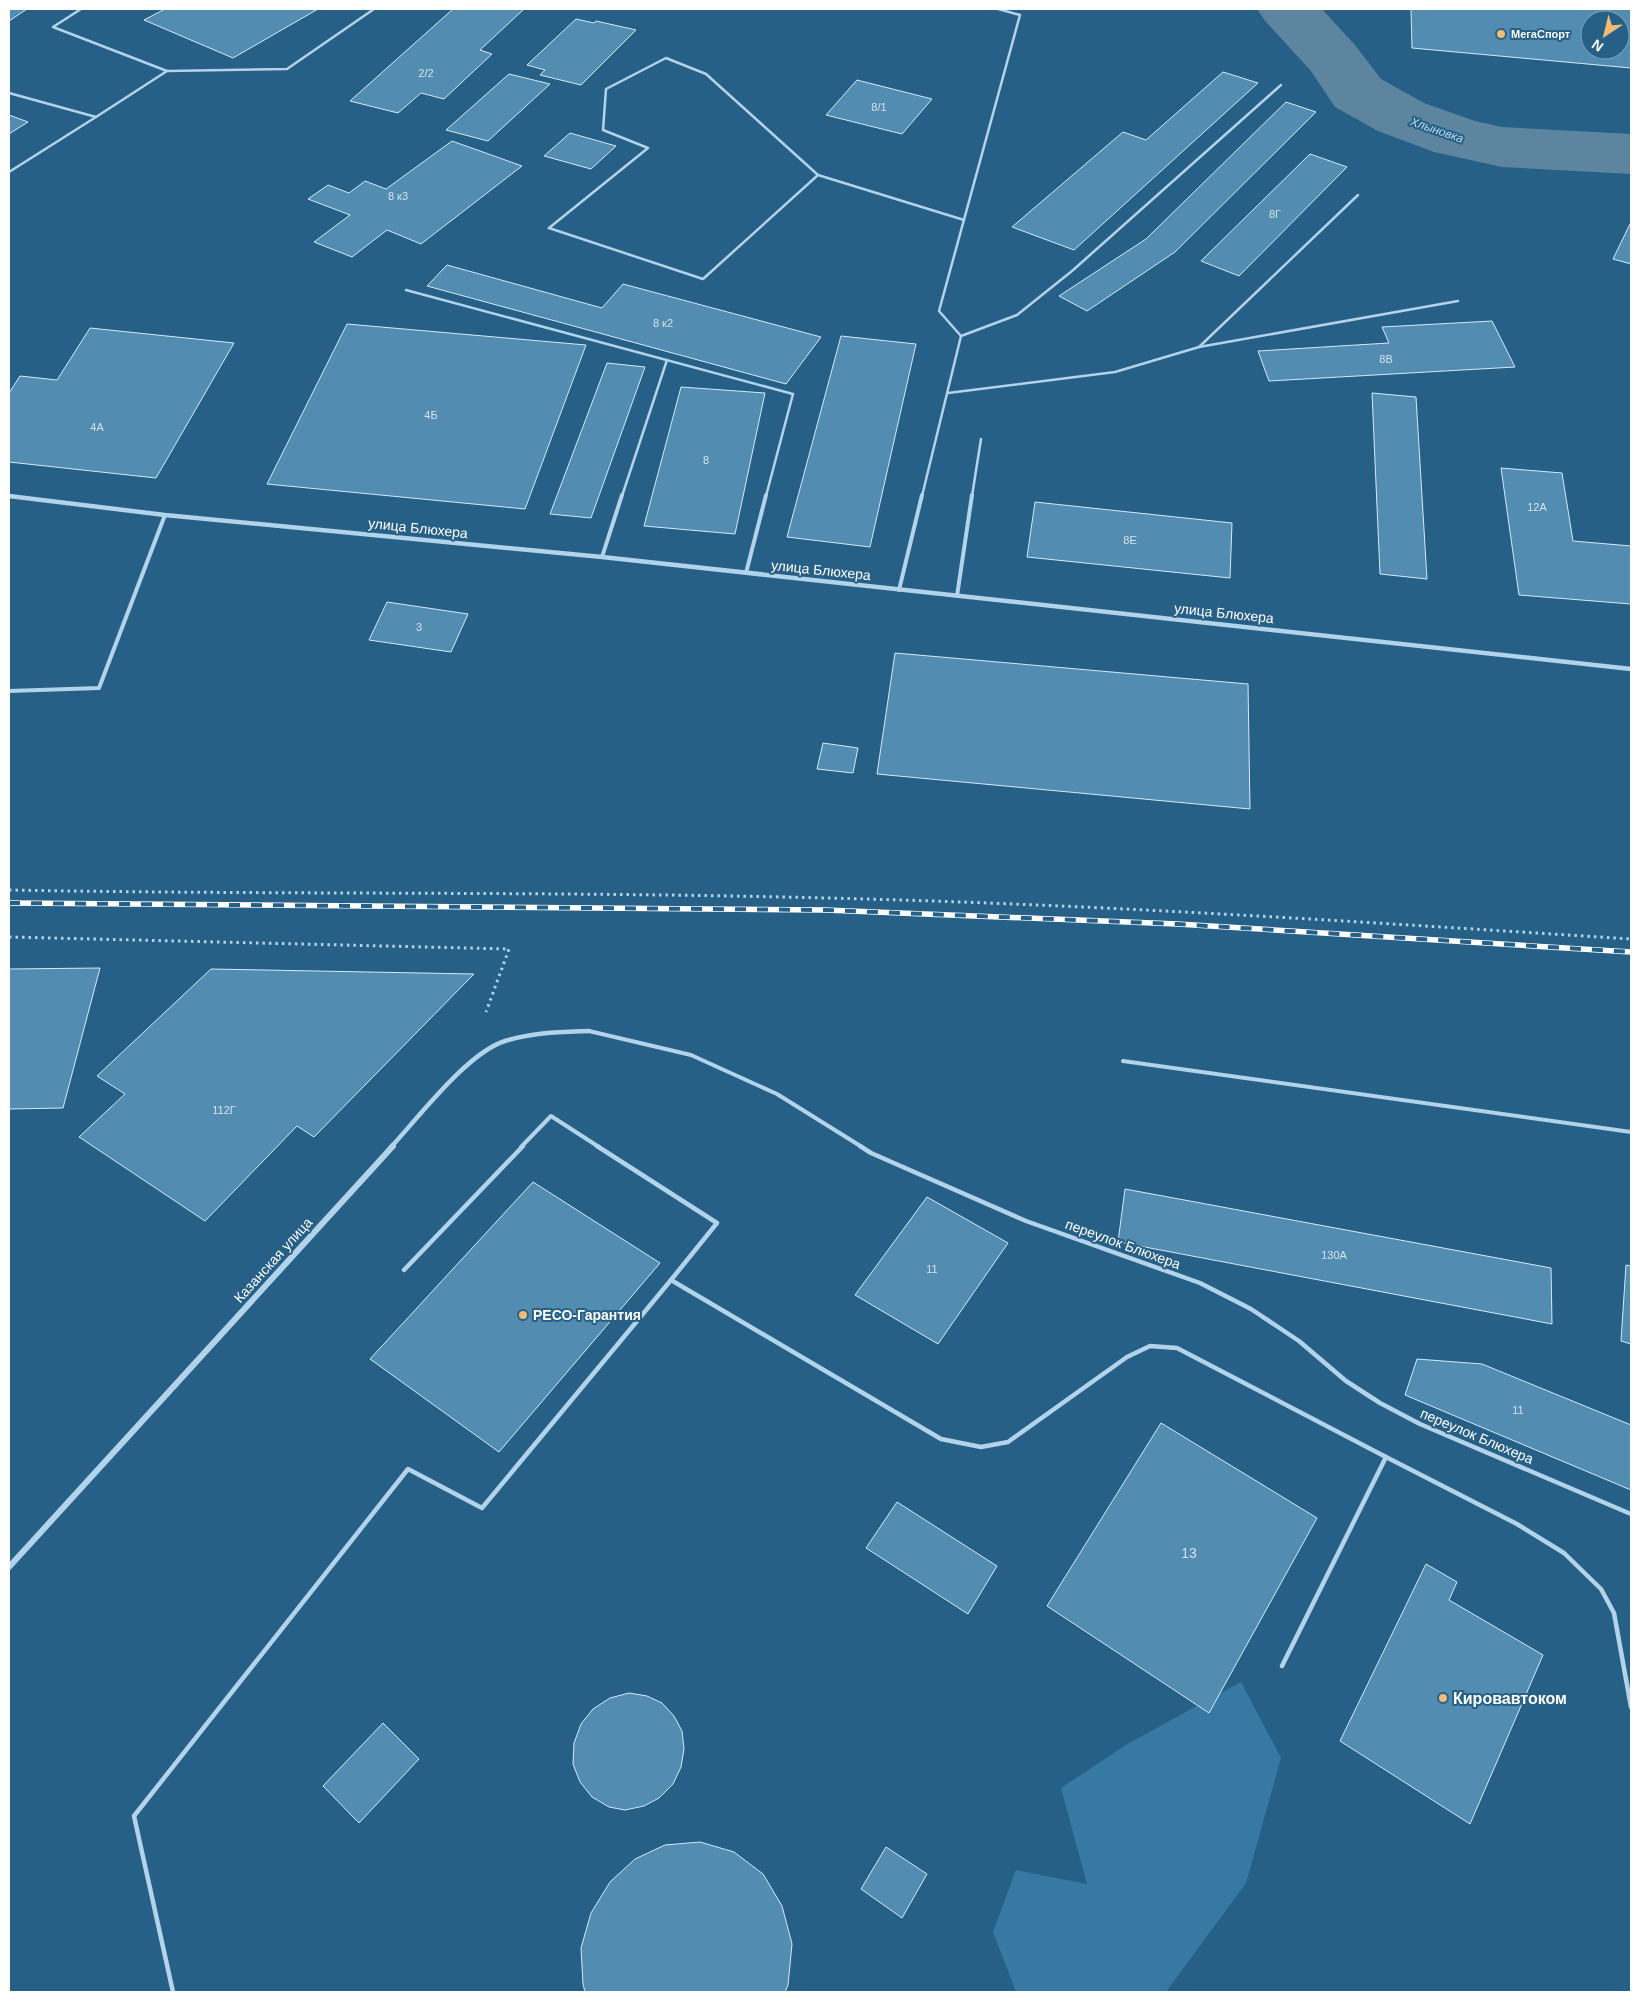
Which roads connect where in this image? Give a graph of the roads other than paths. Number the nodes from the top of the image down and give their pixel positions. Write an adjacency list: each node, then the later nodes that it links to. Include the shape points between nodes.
1 (81, 9): 4 (lane, via 53,27)
2 (374, 9): 4 (lane, via 288,69)
3 (998, 9): 11 (lane, via 1020,15)
4 (167, 71): 7 (lane)
5 (1281, 85): 14 (lane, via 1072,272 1018,316)
6 (9, 93): 7 (lane)
7 (96, 117): 8 (lane)
8 (9, 172)
9 (818, 175): 9 (lane, via 706,74 666,58 606,89 603,130 648,148 549,228 703,279); 11 (lane)
10 (1358, 195): 15 (lane)
11 (964, 220): 14 (lane, via 939,311)
12 (406, 290): 16 (lane)
13 (1458, 301): 15 (lane)
14 (962, 336): 17 (lane)
15 (1199, 347): 17 (lane, via 1115,372)
16 (667, 360): 21 (lane); 22 (lane, via 793,394)
17 (948, 393): 23 (lane)
18 (981, 439): 24 (lane)
19 (9, 496): 20 (street, улица Блюхера)
20 (165, 515): 21 (street, улица Блюхера); 26 (lane, via 99,688)
21 (602, 557): 22 (street, улица Блюхера)
22 (746, 573): 23 (street, улица Блюхера)
23 (899, 590): 24 (street, улица Блюхера)
24 (956, 596): 25 (street, улица Блюхера)
25 (1631, 669)
26 (9, 691)
27 (589, 1031): 33 (lane, переулок Блюхера, via 690,1055 777,1094 871,1153 1026,1222 1200,1283 1251,1309 1299,1341 1346,1381 1380,1403 1420,1424); 34 (street, Казанская улица, via 545,1032 504,1040 467,1064)
28 (1122, 1061): 29 (lane)
29 (1631, 1132)
30 (404, 1270): 31 (lane, via 550,1116 717,1223)
31 (671, 1280): 32 (lane, via 940,1439 981,1448 1008,1442 1127,1357 1150,1346 1177,1348); 37 (lane, via 482,1508 408,1469 134,1816)
32 (1386, 1457): 35 (lane); 36 (lane, via 1564,1553 1601,1589 1614,1613)
33 (1631, 1514)
34 (9, 1567)
35 (1282, 1666)
36 (1631, 1707)
37 (173, 1992)

